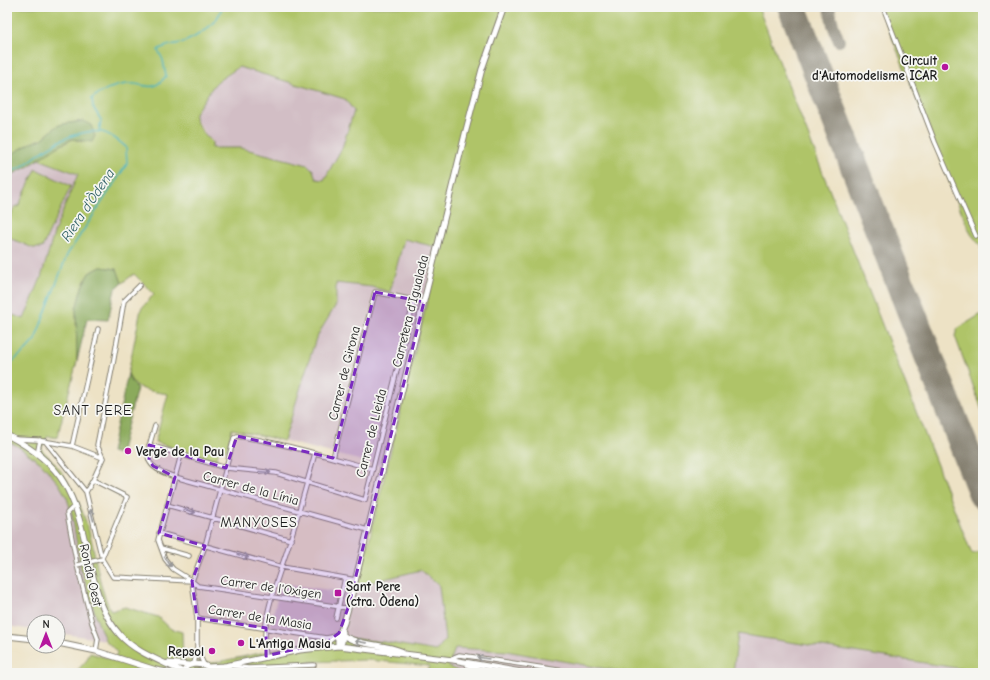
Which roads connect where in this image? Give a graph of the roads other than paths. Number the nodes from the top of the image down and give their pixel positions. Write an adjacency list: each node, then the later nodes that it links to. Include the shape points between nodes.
1 (504, 7): 6 (street, Carretera d'Igualada, via 482,69)
2 (883, 7): 3 (street, via 938,149)
3 (976, 236)
4 (140, 285): 18 (street, via 124,301 97,445)
5 (414, 300): 6 (street); 19 (street, Carrer de Girona, via 375,292); 21 (street, Carrer de Lleida)
6 (424, 302): 31 (street, Carretera d'Igualada)
7 (98, 329): 14 (street)
8 (155, 426): 13 (street)
9 (7, 435): 10 (street)
10 (15, 439): 11 (street); 17 (street)
11 (40, 440): 12 (street); 17 (street, via 38,450)
12 (44, 441): 14 (street); 26 (street)
13 (149, 445): 16 (street); 22 (street, Carrer de la Línia, via 149,460 153,466)
14 (72, 446): 18 (street)
15 (315, 453): 19 (street); 20 (street, via 237,436 234,438); 24 (street)
16 (180, 455): 20 (street); 22 (street)
17 (41, 457): 27 (street, via 64,482)
18 (103, 458): 23 (street)
19 (333, 458): 21 (street)
20 (226, 468): 24 (street, one-way to 24, via 276,473); 25 (street)
21 (373, 469): 24 (street, Carrer de Lleida, via 365,500)
22 (175, 477): 25 (street, Carrer de la Línia); 28 (street)
23 (93, 480): 26 (street); 37 (street, via 127,497)
24 (307, 482): 29 (street)
25 (220, 490): 29 (street, Carrer de la Línia); 30 (street)
26 (86, 492): 37 (street, one-way to 26)
27 (75, 505): 38 (street, Ronda Oest, via 67,513); 60 (street, via 103,609 121,636 146,655)
28 (167, 505): 30 (street, one-way to 30); 32 (street)
29 (299, 511): 31 (street, Carrer de la Línia); 33 (street)
30 (213, 517): 33 (street); 34 (street)
31 (368, 530): 41 (street, Carretera d'Igualada)
32 (159, 532): 34 (street); 35 (street)
33 (291, 540): 39 (street)
34 (205, 546): 39 (street, one-way to 39); 42 (street)
35 (160, 548): 36 (street); 42 (street, one-way to 42, via 173,569)
36 (189, 556)
37 (102, 559): 38 (street, bridge); 42 (street, via 113,577)
38 (77, 565): 56 (street, Ronda Oest, via 98,639)
39 (282, 567): 40 (street); 43 (street)
40 (345, 578): 41 (street); 44 (street)
41 (356, 580): 45 (street, Carretera d'Igualada)
42 (192, 581): 43 (street, Carrer de l'Oxigen, via 198,586); 46 (street)
43 (271, 597): 44 (street, Carrer de l'Oxigen); 48 (street)
44 (338, 606): 45 (street, Carrer de l'Oxigen); 47 (street)
45 (348, 608): 49 (street, Carretera d'Igualada)
46 (197, 618): 48 (street, Carrer de la Masia); 54 (street)
47 (336, 618)
48 (266, 628): 49 (street, Carrer de la Masia, via 326,638); 58 (street)
49 (338, 635): 53 (street, Carretera d'Igualada, via 342,642); 55 (street, via 327,642 309,645); 57 (street, one-way to 49)
50 (7, 636): 51 (street)
51 (26, 638)
52 (66, 645): 56 (street)
53 (340, 646): 55 (street); 57 (street)
54 (198, 650): 62 (street); 64 (street)
55 (300, 650): 58 (street)
56 (96, 651): 66 (street)
57 (407, 654): 59 (street)
58 (266, 656): 65 (street)
59 (452, 660): 61 (street); 74 (street, one-way to 59, via 474,657 459,656)
60 (165, 662): 62 (street); 67 (street)
61 (462, 662): 72 (street); 73 (street)
62 (192, 665): 64 (street); 67 (street)
63 (314, 665): 65 (street, via 248,668)
64 (206, 666): 65 (street); 70 (street)
65 (225, 666): 71 (street)
66 (156, 670): 68 (street); 69 (street)
67 (183, 672)
68 (164, 673)
69 (172, 673)
70 (210, 673)
71 (216, 673)
72 (484, 673)
73 (526, 673)
74 (577, 673)

